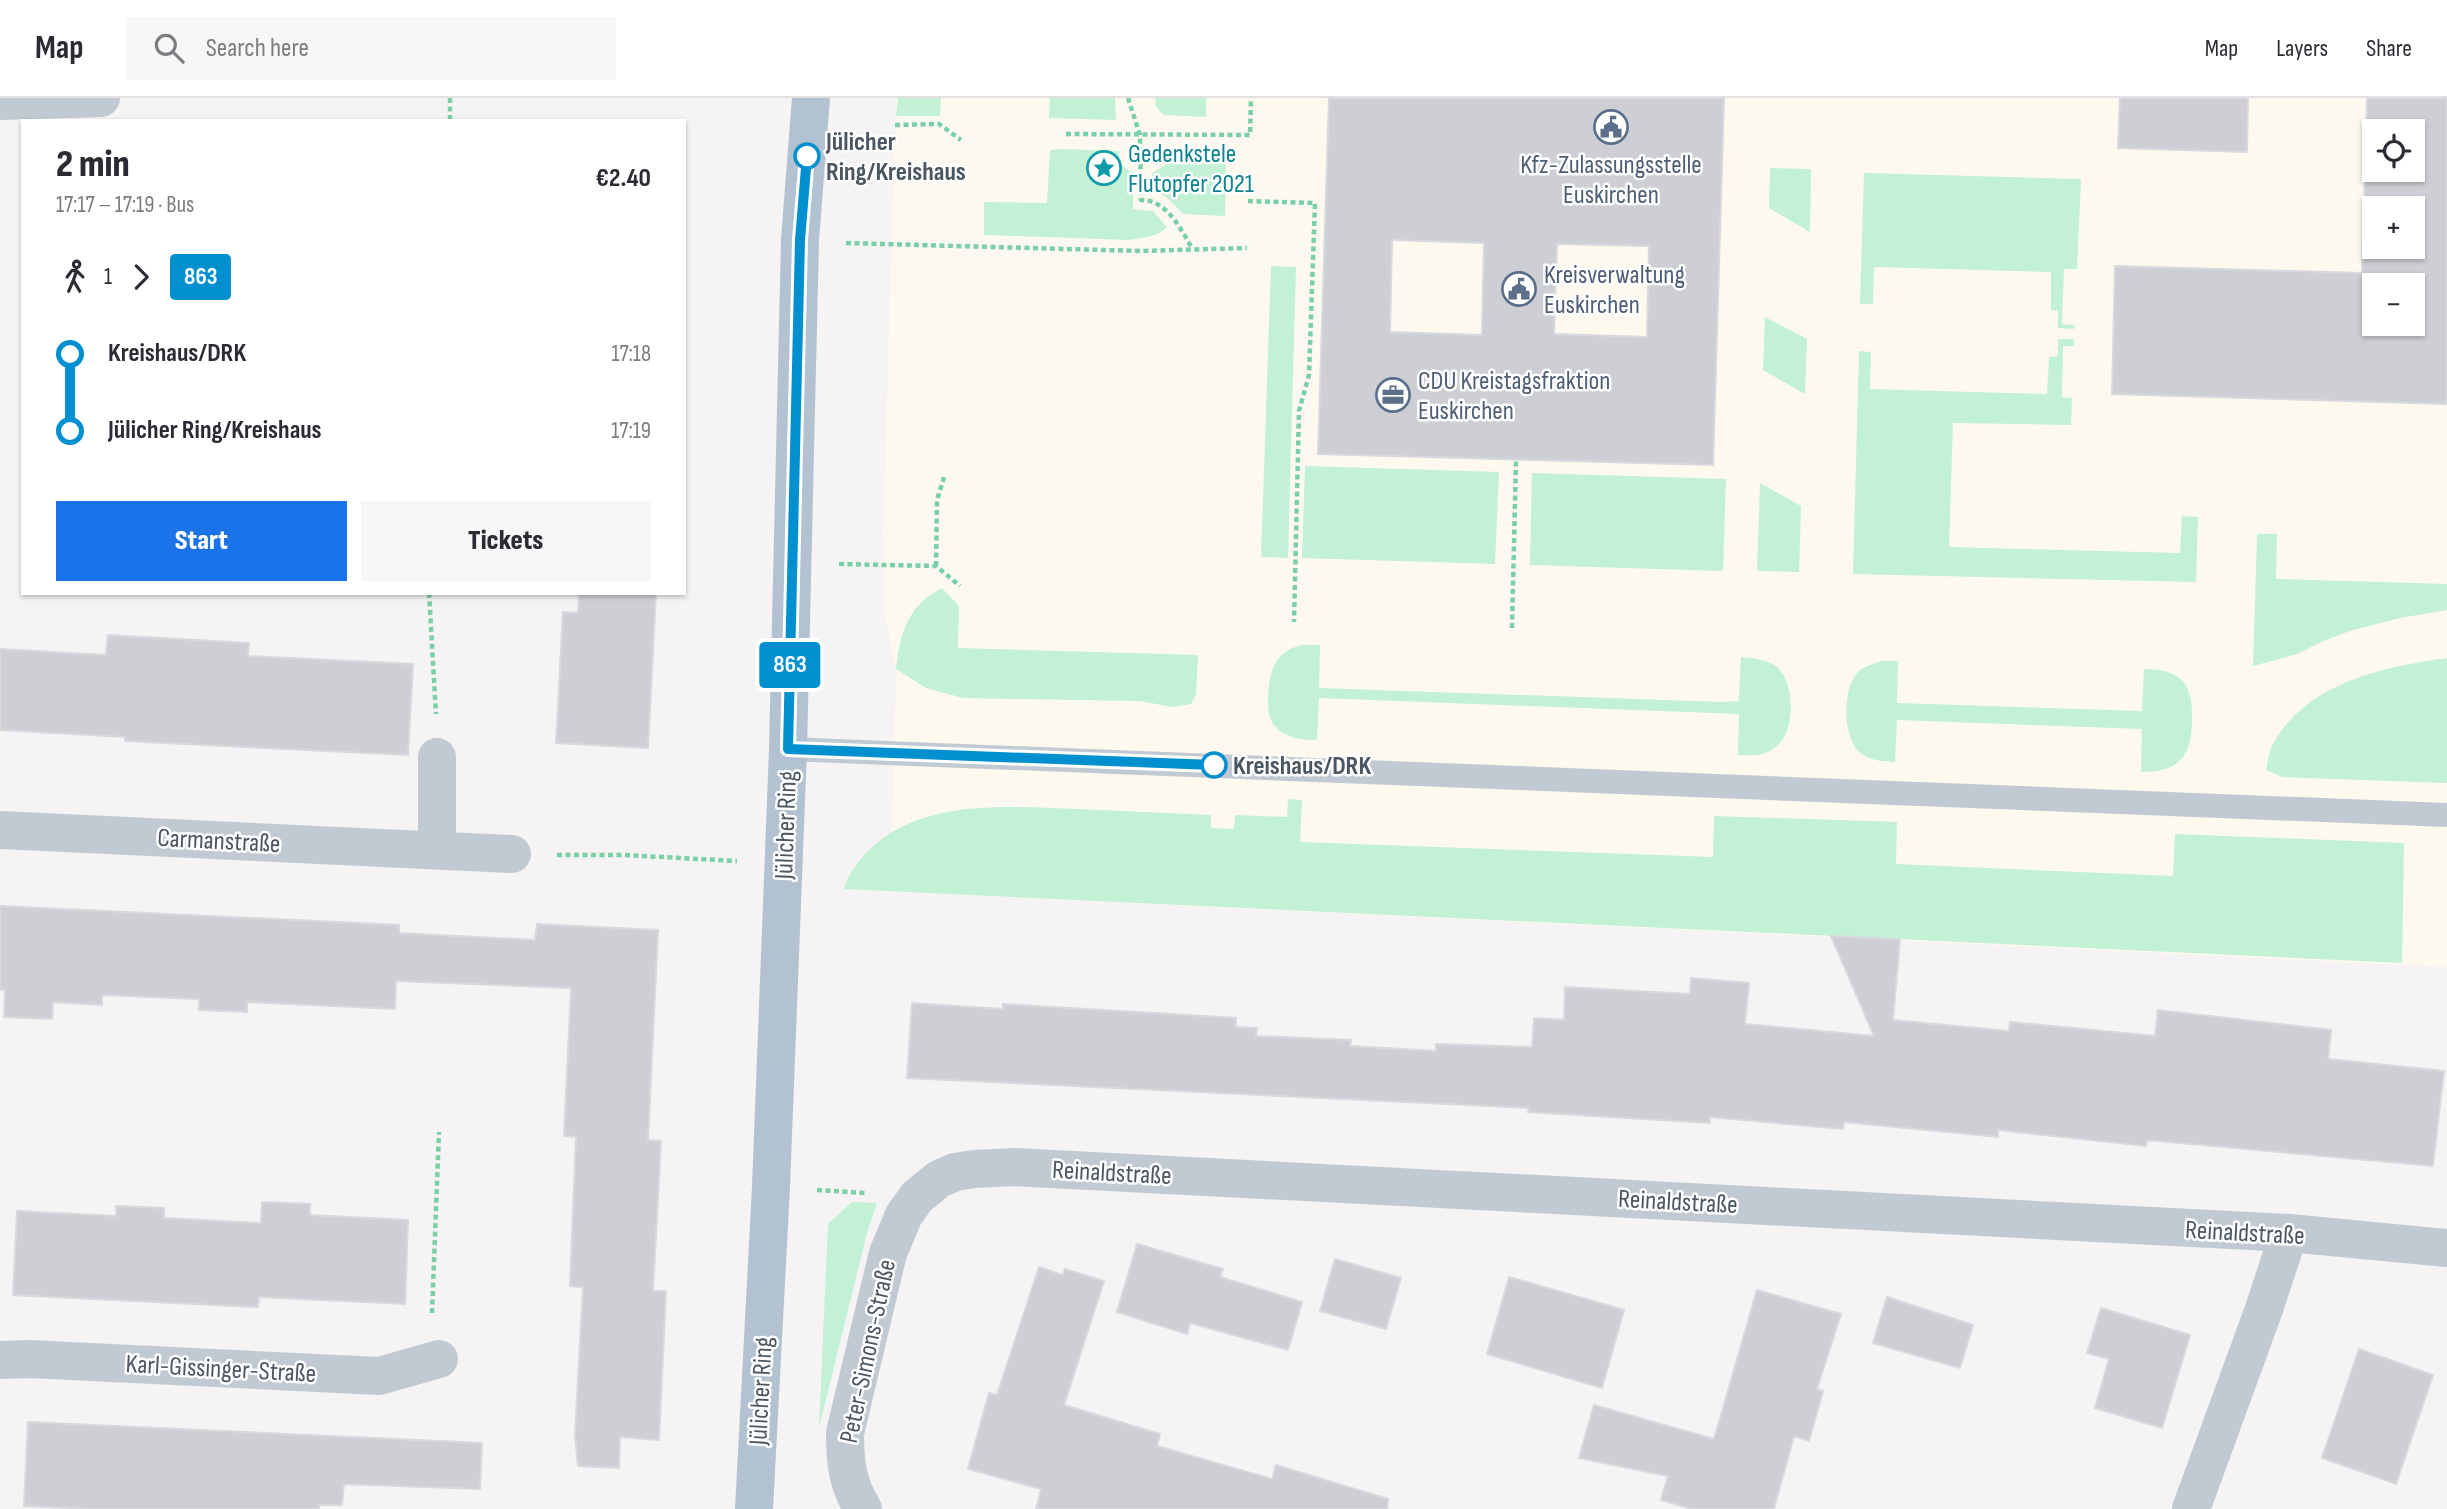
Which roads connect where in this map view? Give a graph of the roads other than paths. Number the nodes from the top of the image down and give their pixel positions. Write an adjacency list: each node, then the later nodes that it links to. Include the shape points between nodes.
1 (101, 98): 3 (street)
2 (811, 98): 4 (main road, Jülicher Ring, via 800,240)
3 (0, 101)
4 (788, 749): 6 (lane); 15 (main road, Jülicher Ring)
5 (437, 757): 8 (street)
6 (2447, 815)
7 (0, 830): 8 (street, Carmanstraße)
8 (437, 850): 9 (street, Carmanstraße)
9 (512, 855)
10 (918, 1197): 11 (street, Reinaldstraße, via 956,1172 1014,1167); 16 (street, Peter-Simons-Straße, via 904,1215 888,1253 845,1433 848,1478)
11 (2289, 1233): 12 (street, Reinaldstraße); 17 (street)
12 (2447, 1248)
13 (439, 1359): 14 (street, Karl-Gissinger-Straße, via 379,1376)
14 (0, 1360)
15 (754, 1509)
16 (863, 1509)
17 (2191, 1509)

